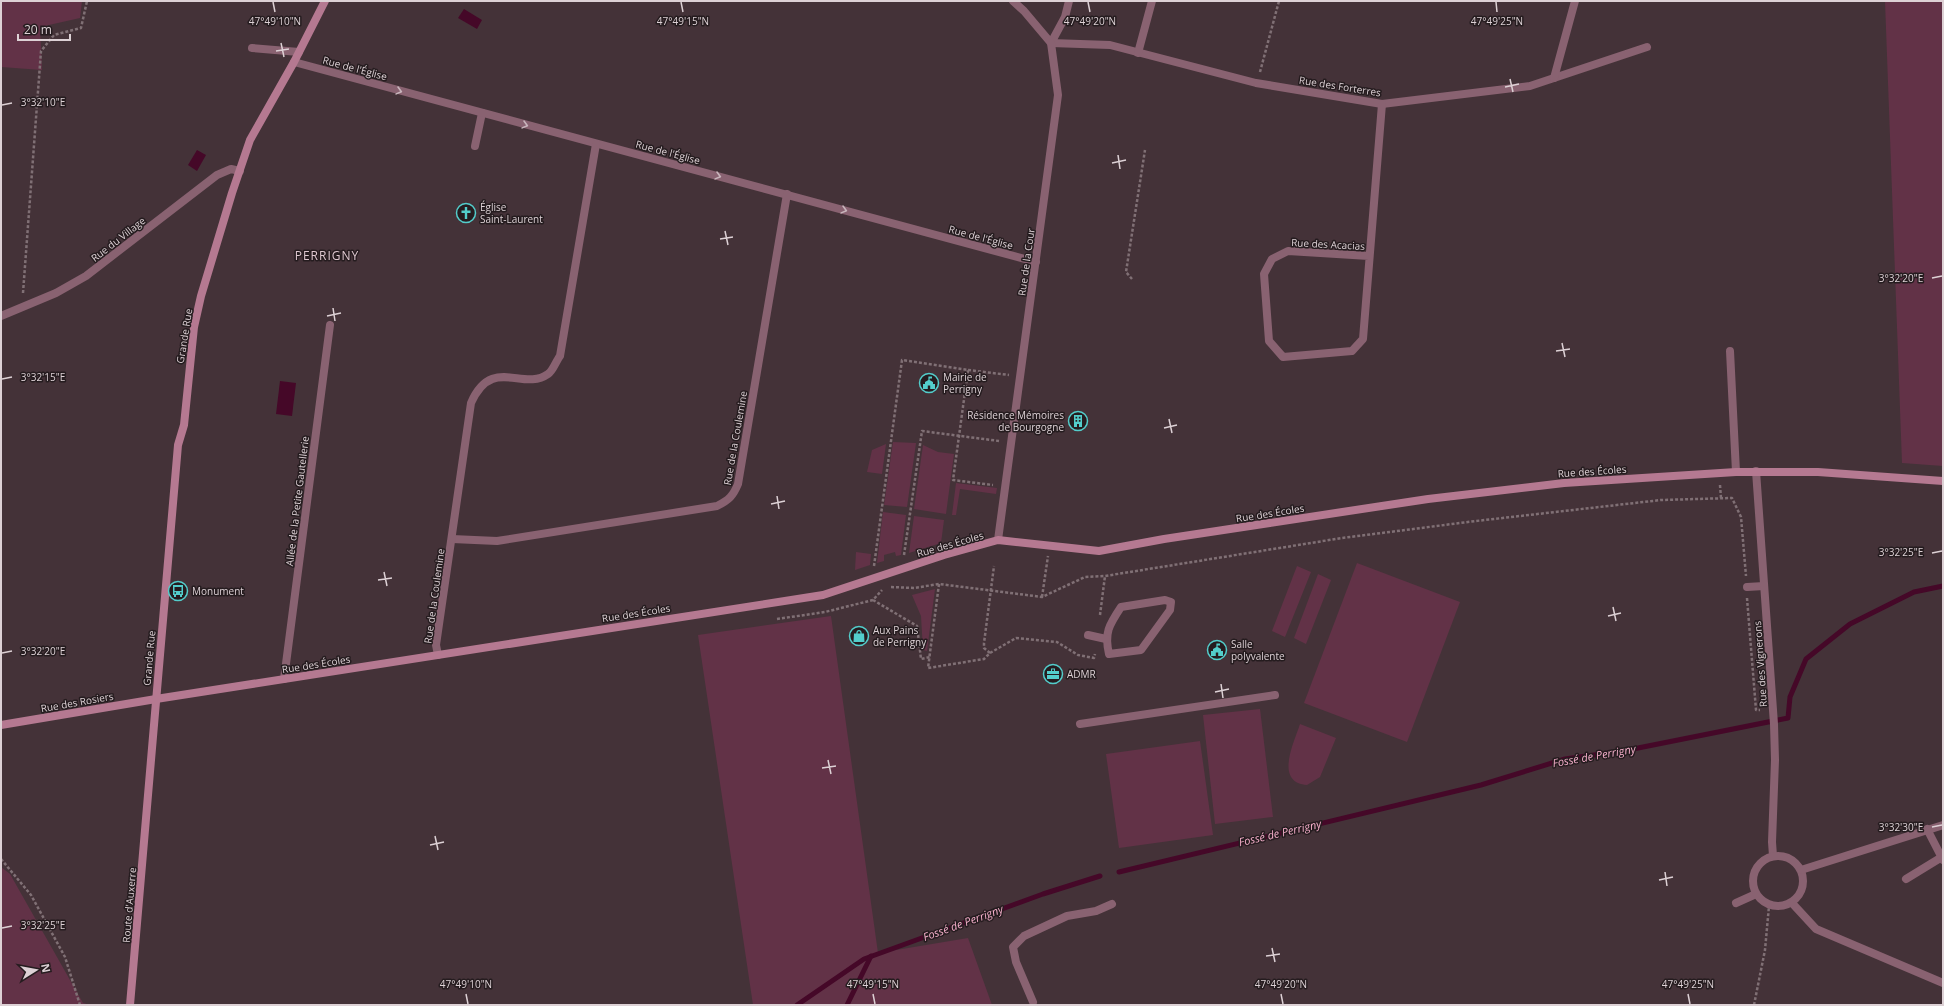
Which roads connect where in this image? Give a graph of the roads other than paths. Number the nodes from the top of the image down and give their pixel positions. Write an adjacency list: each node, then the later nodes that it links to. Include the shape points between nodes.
1 (326, 1): 9 (main road, Grande Rue)
2 (1013, 1): 6 (street)
3 (1069, 1): 6 (street, via 1065,17)
4 (1152, 1): 10 (street)
5 (1575, 1): 12 (street)
6 (1051, 43): 10 (street, Rue des Forterres, via 1110,45); 20 (street, Rue de la Cour, via 1058,95)
7 (1647, 47): 12 (street, Rue des Forterres)
8 (252, 48): 9 (street)
9 (299, 52): 11 (main road, Grande Rue)
10 (1138, 53): 13 (street, Rue des Forterres, via 1256,83)
11 (294, 62): 14 (street, Rue de l'Église, one-way to 14); 17 (main road, Grande Rue, via 250,140)
12 (1554, 78): 13 (street, Rue des Forterres, via 1530,86)
13 (1382, 104): 19 (street, Rue des Acacias)
14 (482, 113): 15 (street, Rue de l'Église, one-way to 15); 16 (street)
15 (596, 144): 18 (street, Rue de l'Église, one-way to 18); 27 (street, Rue de la Coulemine, via 560,356 548,374 534,379 490,379 476,391 471,403)
16 (475, 146)
17 (240, 171): 21 (street, Rue du Village, via 231,169 217,175 86,276 56,293); 36 (main road, Grande Rue, via 200,296 194,327 184,425 178,445)
18 (787, 194): 20 (street, Rue de l'Église, one-way to 20); 27 (street, Rue de la Coulemine, via 738,484 734,495 727,502 717,506 497,541)
19 (1370, 256): 19 (street, Rue des Acacias, via 1363,339 1352,350 1283,357 1269,341 1264,274 1272,259 1288,251)
20 (1036, 262): 28 (street, Rue de la Cour)
21 (1, 316)
22 (330, 325): 34 (street, Allée de la Petite Gautellerie)
23 (1730, 351): 25 (street)
24 (1756, 471): 25 (main road, Rue des Écoles); 26 (main road, Rue des Écoles, via 1818,472); 29 (street, Rue des Vignerons)
25 (1736, 472): 28 (main road, Rue des Écoles, via 1564,483 1428,499 1099,551)
26 (1943, 481)
27 (452, 540): 33 (street, Rue de la Coulemine, via 436,645)
28 (998, 540): 33 (main road, Rue des Écoles, via 823,595)
29 (1764, 586): 30 (street); 42 (street, Rue des Vignerons, via 1770,711 1774,724)
30 (1746, 587)
31 (1088, 635): 32 (street)
32 (1106, 639): 32 (street, via 1109,654 1141,650 1170,610 1171,602 1165,600 1121,607 1110,624)
33 (438, 655): 34 (main road, Rue des Écoles)
34 (284, 679): 36 (main road, Rue des Écoles)
35 (1275, 695): 37 (street)
36 (156, 699): 38 (main road, Rue des Rosiers); 39 (main road, Grande Rue)
37 (1080, 724)
38 (1, 725)
39 (148, 806): 52 (main road, Route d'Auxerre)
40 (1943, 825): 41 (street)
41 (1927, 829): 43 (street); 44 (street)
42 (1773, 856): 44 (street, via 1790,858); 46 (street, via 1755,870 1753,878)
43 (1942, 858): 45 (street)
44 (1801, 870): 48 (street, via 1804,877 1802,892)
45 (1906, 879)
46 (1756, 894): 47 (street); 48 (street, via 1769,906 1777,907)
47 (1736, 903)
48 (1792, 903): 50 (street, via 1816,929)
49 (1112, 904): 51 (street, via 1096,911 1067,916 1024,936 1013,947 1016,962)
50 (1943, 983)
51 (1033, 1002)
52 (130, 1005)

